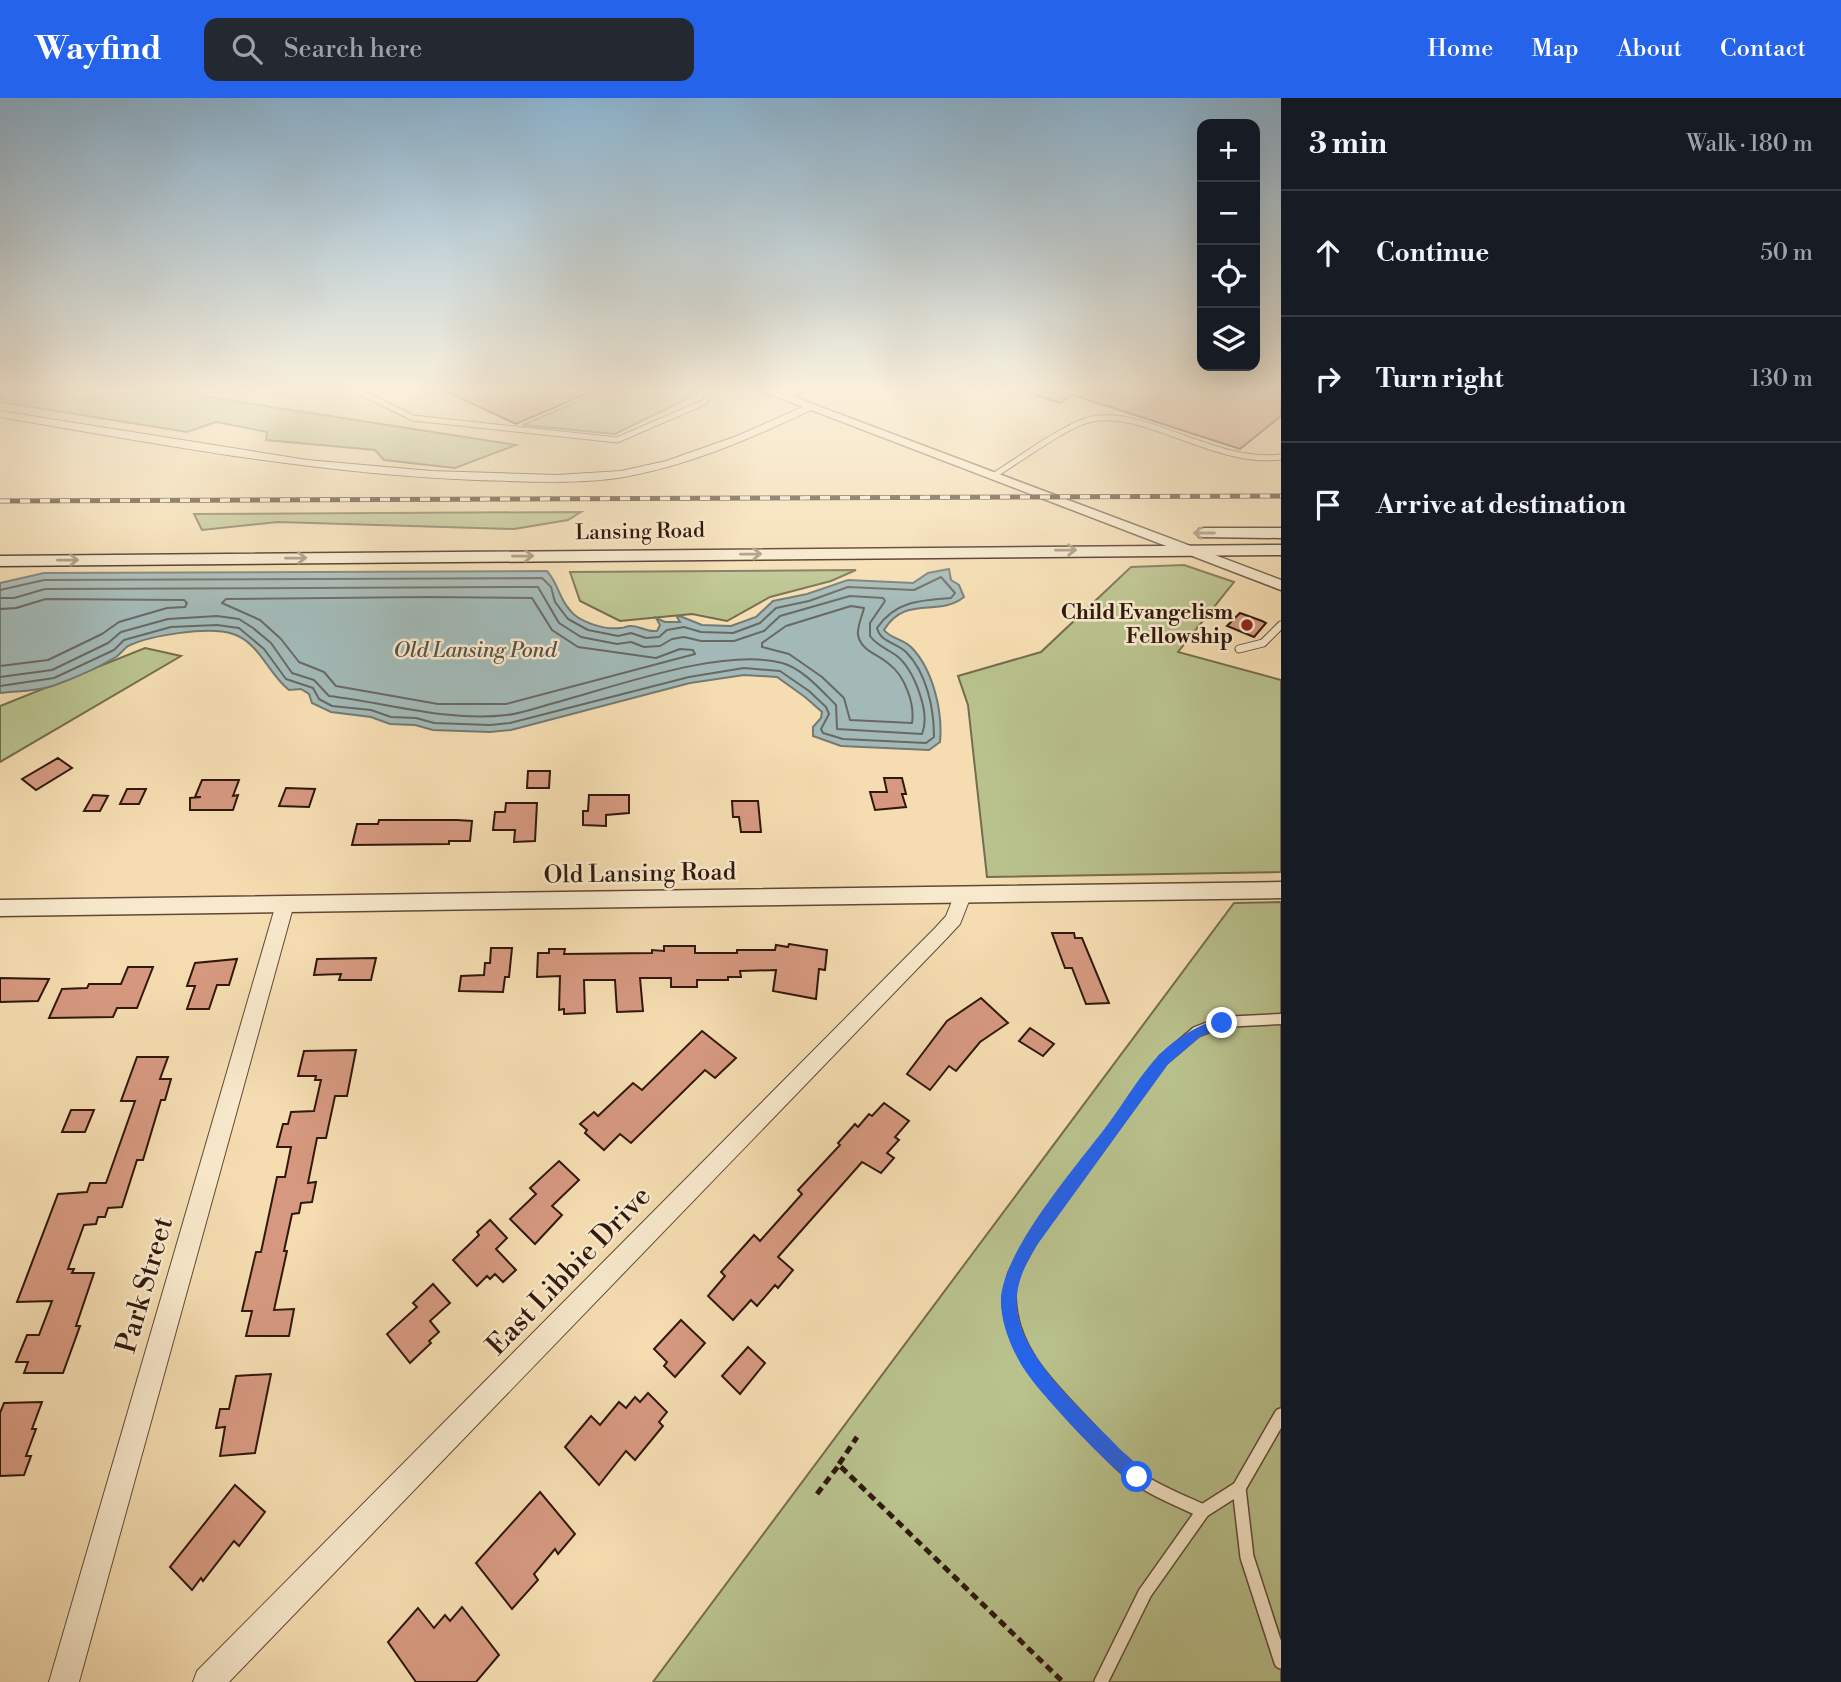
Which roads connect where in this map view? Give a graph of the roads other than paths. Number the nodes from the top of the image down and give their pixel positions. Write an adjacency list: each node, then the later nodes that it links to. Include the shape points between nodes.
1 (304, 462): 2 (street, via 396,474 544,478 620,474)
2 (671, 462)
3 (955, 462): 5 (street)
4 (1015, 462): 5 (lane)
5 (992, 476): 6 (street)
6 (1143, 533): 7 (main road, one-way to 6); 8 (main road); 11 (street)
7 (1281, 533)
8 (1101, 534)
9 (738, 537): 10 (main road, Lansing Road)
10 (0, 544)
11 (1185, 549): 12 (main road, Lansing Road); 13 (main road, Lansing Road, one-way to 11); 14 (street)
12 (1281, 550)
13 (0, 561)
14 (1281, 585)
15 (1281, 625): 16 (lane, via 1263,645)
16 (1239, 649)
17 (1281, 890): 18 (street, Old Lansing Road)
18 (962, 896): 19 (street, Old Lansing Road); 27 (street, East Libbie Drive, via 954,919 941,933)
19 (285, 904): 20 (street, Old Lansing Road); 26 (street, Park Street)
20 (0, 908)
21 (1281, 1019): 24 (lane, via 1222,1023 1196,1032 1163,1060 1031,1240 1015,1269 1009,1298 1012,1321 1035,1371 1137,1477)
22 (1281, 1415): 23 (lane)
23 (1239, 1488): 24 (lane); 25 (lane, via 1247,1557)
24 (1203, 1511): 28 (lane, via 1145,1593)
25 (1281, 1661)
26 (64, 1682)
27 (208, 1682)
28 (1101, 1682)

